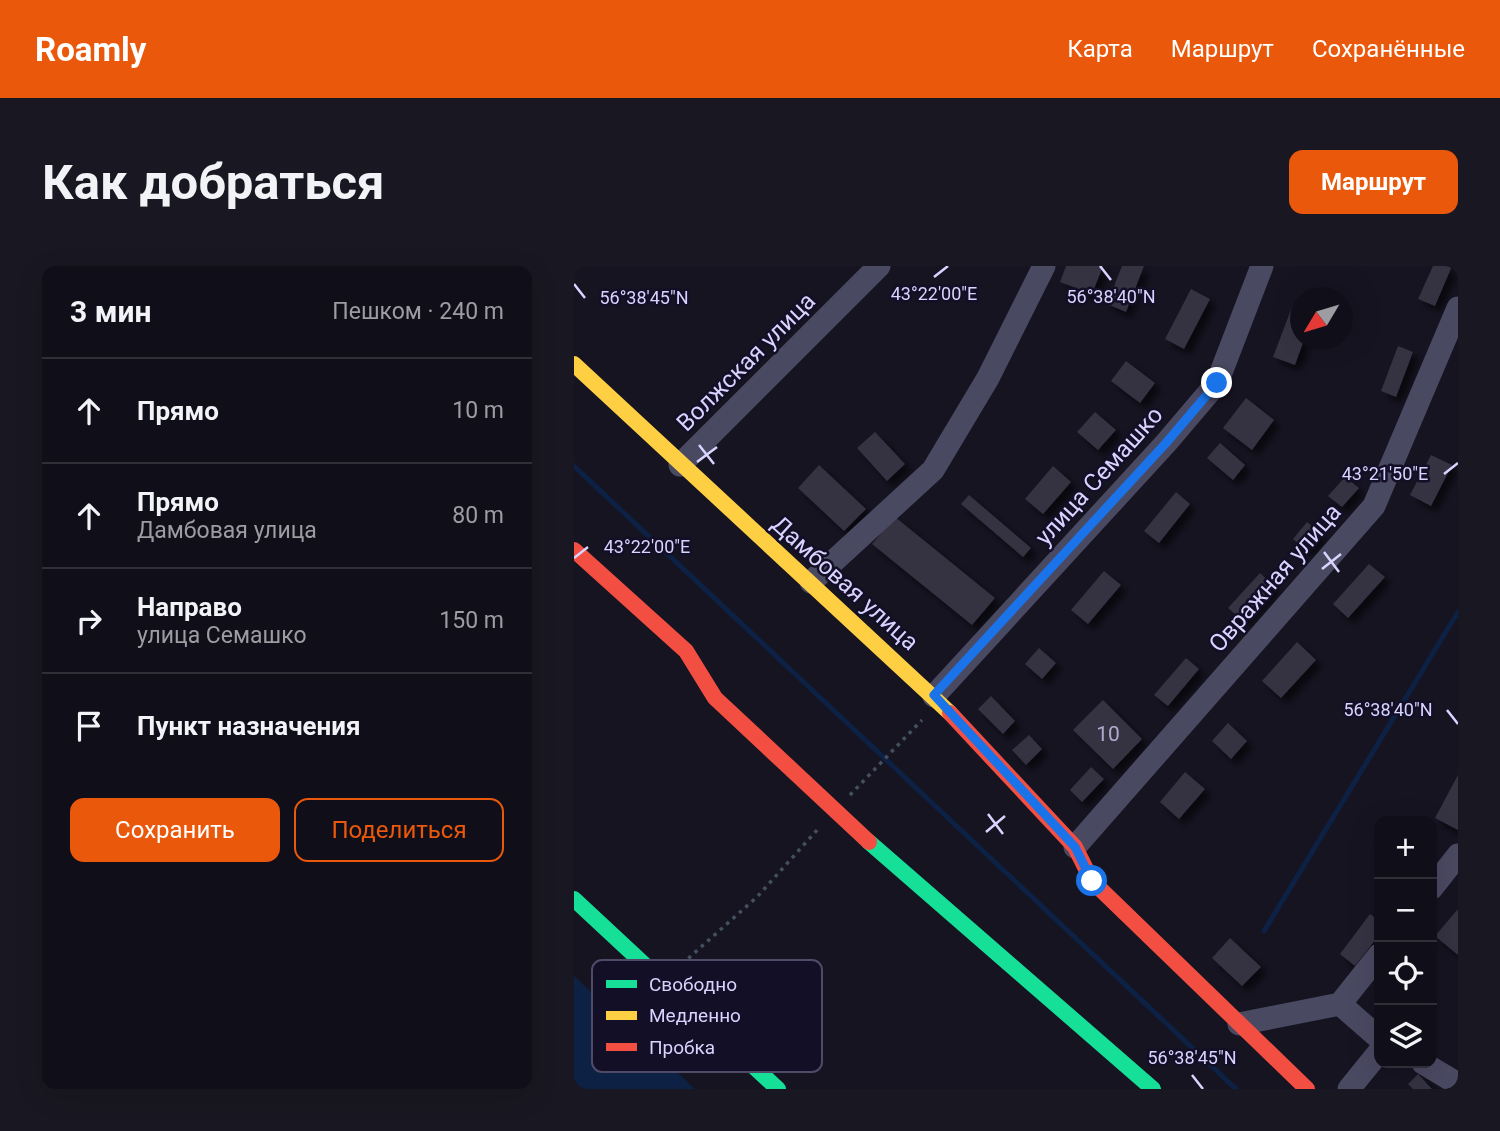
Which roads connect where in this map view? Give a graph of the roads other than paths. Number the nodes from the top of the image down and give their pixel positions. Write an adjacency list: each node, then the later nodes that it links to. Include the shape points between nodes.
1 (879, 266): 6 (street, Волжская улица)
2 (1044, 266): 8 (street, via 988,378 933,470)
3 (1262, 266): 9 (street, улица Семашко, via 1217,383)
4 (1458, 308): 10 (street, Овражная улица, via 1374,506)
5 (574, 364): 6 (street, Дамбовая улица)
6 (680, 464): 8 (street, Дамбовая улица)
7 (574, 550): 24 (street, via 687,651 715,698 834,812)
8 (811, 582): 9 (street, Дамбовая улица)
9 (934, 695): 10 (street, Дамбовая улица)
10 (1075, 847): 17 (street, Дамбовая улица, via 1092,881)
11 (1458, 855): 12 (street)
12 (1437, 882)
13 (574, 899): 14 (street)
14 (639, 960)
15 (1374, 961): 16 (street)
16 (1340, 1004): 17 (street); 18 (street)
17 (1239, 1024): 25 (street, Дамбовая улица)
18 (1374, 1034)
19 (1374, 1058): 26 (street)
20 (1431, 1068): 22 (street)
21 (760, 1072): 23 (street)
22 (1458, 1084)
23 (778, 1089)
24 (1153, 1089)
25 (1307, 1089)
26 (1349, 1089)

